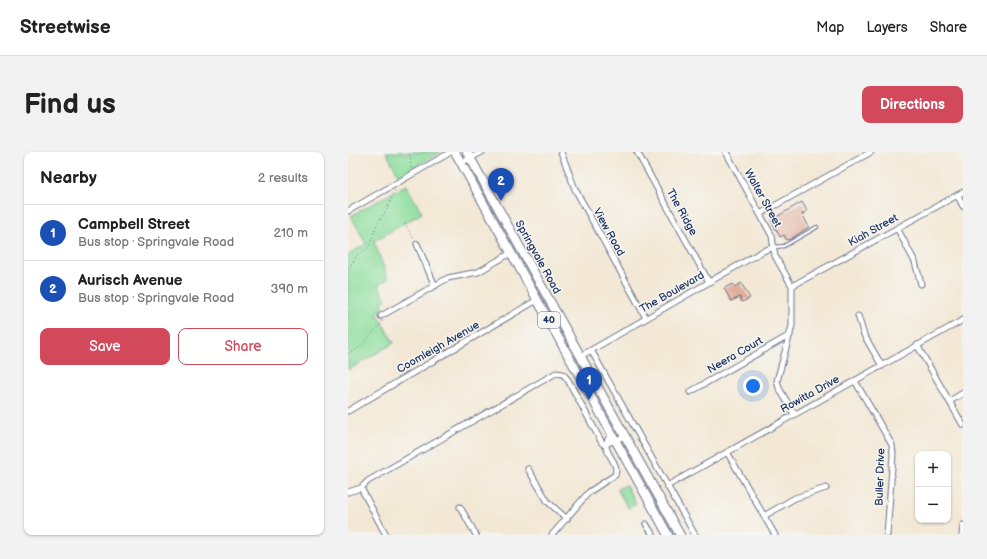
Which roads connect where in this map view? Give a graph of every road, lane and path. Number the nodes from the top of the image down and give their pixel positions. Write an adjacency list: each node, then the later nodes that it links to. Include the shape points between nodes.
1 (412, 152): 11 (path)
2 (451, 152): 16 (street)
3 (455, 152): 10 (highway, Springvale Road / 40)
4 (482, 152): 9 (street)
5 (561, 152): 32 (street, View Road, via 575,189)
6 (638, 152): 25 (street, The Ridge)
7 (726, 152): 17 (street, Walter Street)
8 (872, 152): 17 (street)
9 (469, 155): 10 (street); 38 (highway, Springvale Road / 40)
10 (461, 164): 23 (highway, Springvale Road / 40)
11 (411, 169)
12 (395, 190): 24 (path, via 387,209 377,223 368,248 358,254)
13 (963, 192): 14 (street, Kiah Street)
14 (957, 195): 15 (street); 20 (street, Kiah Street)
15 (963, 206)
16 (348, 211)
17 (760, 214): 22 (street, Walter Street, via 772,236)
18 (404, 223): 21 (path)
19 (817, 227): 22 (lane, via 784,246)
20 (897, 228): 26 (street, via 915,262); 28 (street, Kiah Street)
21 (417, 244): 27 (street)
22 (774, 247): 25 (street, The Boulevard); 28 (street, Walter Street, via 775,256)
23 (511, 253): 27 (street, via 478,272 448,278); 29 (highway, Springvale Road / 40)
24 (351, 265)
25 (709, 282): 32 (street, The Boulevard)
26 (921, 284)
27 (435, 286): 30 (street)
28 (792, 286): 34 (street, Walter Street)
29 (537, 300): 44 (street, Coomleigh Avenue); 48 (highway, Springvale Road / 40)
30 (382, 316): 37 (path, via 382,323 359,348)
31 (858, 316): 39 (street, via 864,335)
32 (646, 318): 36 (street, The Boulevard)
33 (963, 320): 35 (street, Rowitta Drive)
34 (790, 335): 41 (street, Neera Court); 45 (street, Walter Street, via 777,381)
35 (918, 345): 39 (street, Rowitta Drive); 43 (street)
36 (591, 350): 38 (street, The Boulevard); 52 (street)
37 (348, 354)
38 (581, 356): 47 (highway, Springvale Road / 40)
39 (882, 366): 40 (street, Rowitta Drive)
40 (855, 381): 45 (street, Rowitta Drive); 69 (street, Buller Drive, via 892,445)
41 (690, 392)
42 (963, 393): 43 (street)
43 (950, 401): 46 (street)
44 (348, 411)
45 (794, 414): 50 (street, Rowitta Drive)
46 (963, 425)
47 (625, 436): 48 (street); 66 (highway, Springvale Road / 40)
48 (613, 438): 49 (street); 49 (street, via 606,440); 65 (highway, Springvale Road / 40)
49 (606, 445): 53 (street, via 602,443 568,380 555,373); 58 (street, via 616,467 616,474 589,492)
50 (727, 452): 52 (street, Rowitta Drive); 57 (street)
51 (528, 468): 58 (street, via 548,502)
52 (667, 486): 67 (street)
53 (361, 488): 55 (street); 61 (street)
54 (826, 488): 57 (street, via 795,498)
55 (348, 492)
56 (460, 508): 62 (street)
57 (764, 516): 68 (street)
58 (567, 518): 63 (street)
59 (646, 524): 64 (street)
60 (963, 524): 70 (street)
61 (386, 535)
62 (476, 535)
63 (552, 535)
64 (653, 535)
65 (668, 535)
66 (680, 535)
67 (695, 535)
68 (775, 535)
69 (887, 535)
70 (962, 535)

